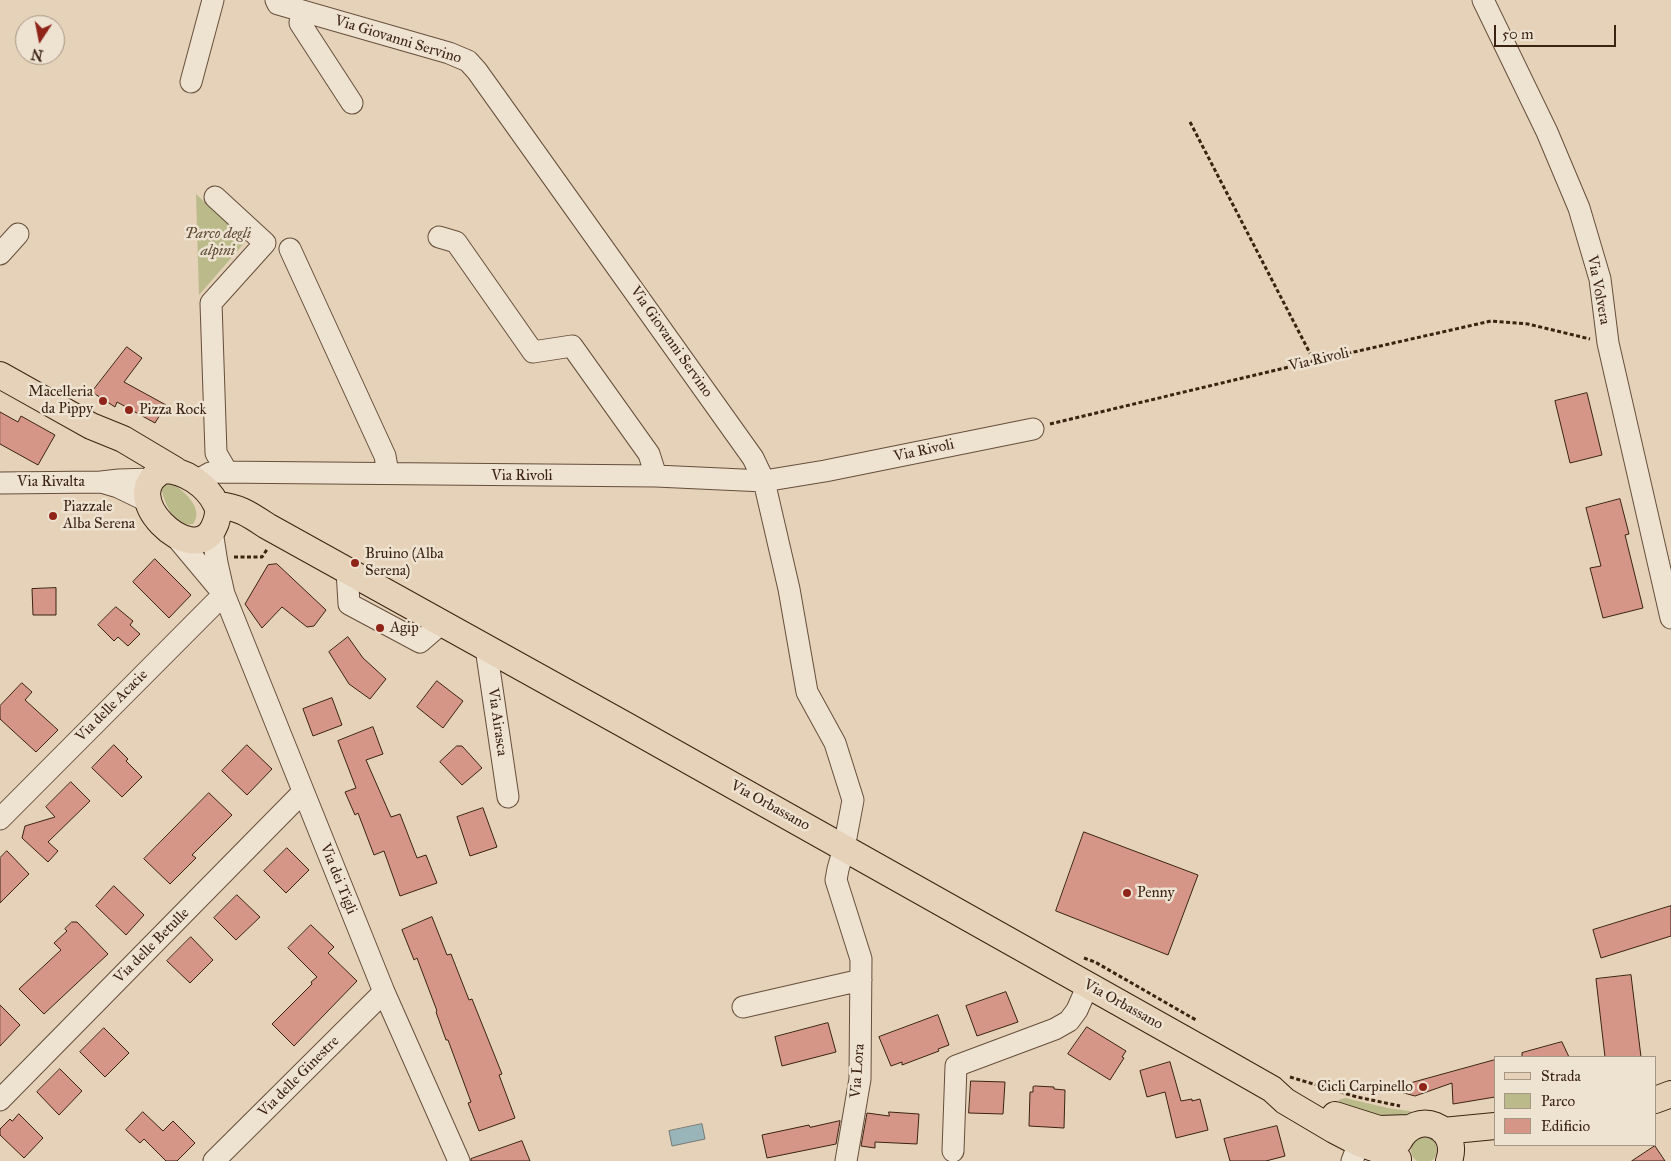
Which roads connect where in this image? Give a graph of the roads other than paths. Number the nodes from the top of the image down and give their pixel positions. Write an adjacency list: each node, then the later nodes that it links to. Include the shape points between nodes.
1 (213, 0): 5 (street)
2 (1483, 0): 23 (street, Via Volvera, via 1547,132 1579,208 1600,279 1608,343)
3 (273, 1): 4 (street, Via Giovanni Servino)
4 (302, 11): 6 (street, via 300,23); 17 (street, Via Giovanni Servino, via 468,61 753,458)
5 (191, 82)
6 (352, 103)
7 (215, 197): 14 (street, via 265,242 211,303 216,453)
8 (18, 234): 11 (street)
9 (439, 237): 16 (street, via 456,242 533,352 572,346 649,454)
10 (290, 249): 15 (street, via 385,456)
11 (0, 254)
12 (0, 374): 19 (main road, via 91,426 123,439)
13 (1033, 428): 17 (street, Via Rivoli, via 825,472)
14 (227, 472): 15 (street, Via Rivoli); 19 (street, Via Rivoli); 20 (street)
15 (388, 473): 16 (street, Via Rivoli)
16 (656, 476): 17 (street, Via Rivoli)
17 (764, 480): 29 (street, Via Giovanni Servino, via 789,589 807,692 835,743 853,800)
18 (0, 483): 19 (street, Via Rivalta, via 119,480)
19 (168, 483): 20 (main road, via 209,494); 21 (main road, via 157,519)
20 (215, 520): 21 (main road, Via Orbassano, via 205,538 188,540); 22 (street, Via dei Tigli, via 217,563); 25 (main road, Via Orbassano, via 267,526)
21 (176, 537): 22 (street, Via dei Tigli)
22 (224, 594): 26 (street, Via dei Tigli); 28 (street, Via delle Acacie)
23 (1668, 596): 24 (street, Via Volvera)
24 (1671, 618)
25 (486, 648): 27 (street, Via Airasca); 29 (main road, Via Orbassano)
26 (303, 792): 32 (street, Via dei Tigli); 36 (street, Via delle Betulle)
27 (508, 796)
28 (0, 819)
29 (844, 848): 30 (street, Via Lora, via 836,880 861,959); 31 (main road, Via Orbassano)
30 (861, 980): 33 (street); 47 (street, Via Lora, via 860,1080)
31 (1088, 985): 34 (main road, Via Orbassano); 42 (street, via 1069,1021 956,1066)
32 (384, 992): 45 (street, Via delle Ginestre); 46 (street, Via dei Tigli)
33 (744, 1007)
34 (1272, 1089): 39 (main road, Via Orbassano, via 1379,1130); 43 (main road, Via Orbassano, via 1285,1102)
35 (1671, 1094): 37 (main road)
36 (0, 1100)
37 (1656, 1100)
38 (1494, 1126): 41 (main road)
39 (1409, 1128): 41 (main road, Via Orbassano, via 1417,1124 1432,1124); 44 (main road, via 1398,1142)
40 (1494, 1136): 41 (main road)
41 (1448, 1147)
42 (953, 1151)
43 (1356, 1152): 44 (main road, Via Orbassano, via 1385,1152)
44 (1399, 1160)
45 (214, 1161)
46 (459, 1161)
47 (846, 1161)

